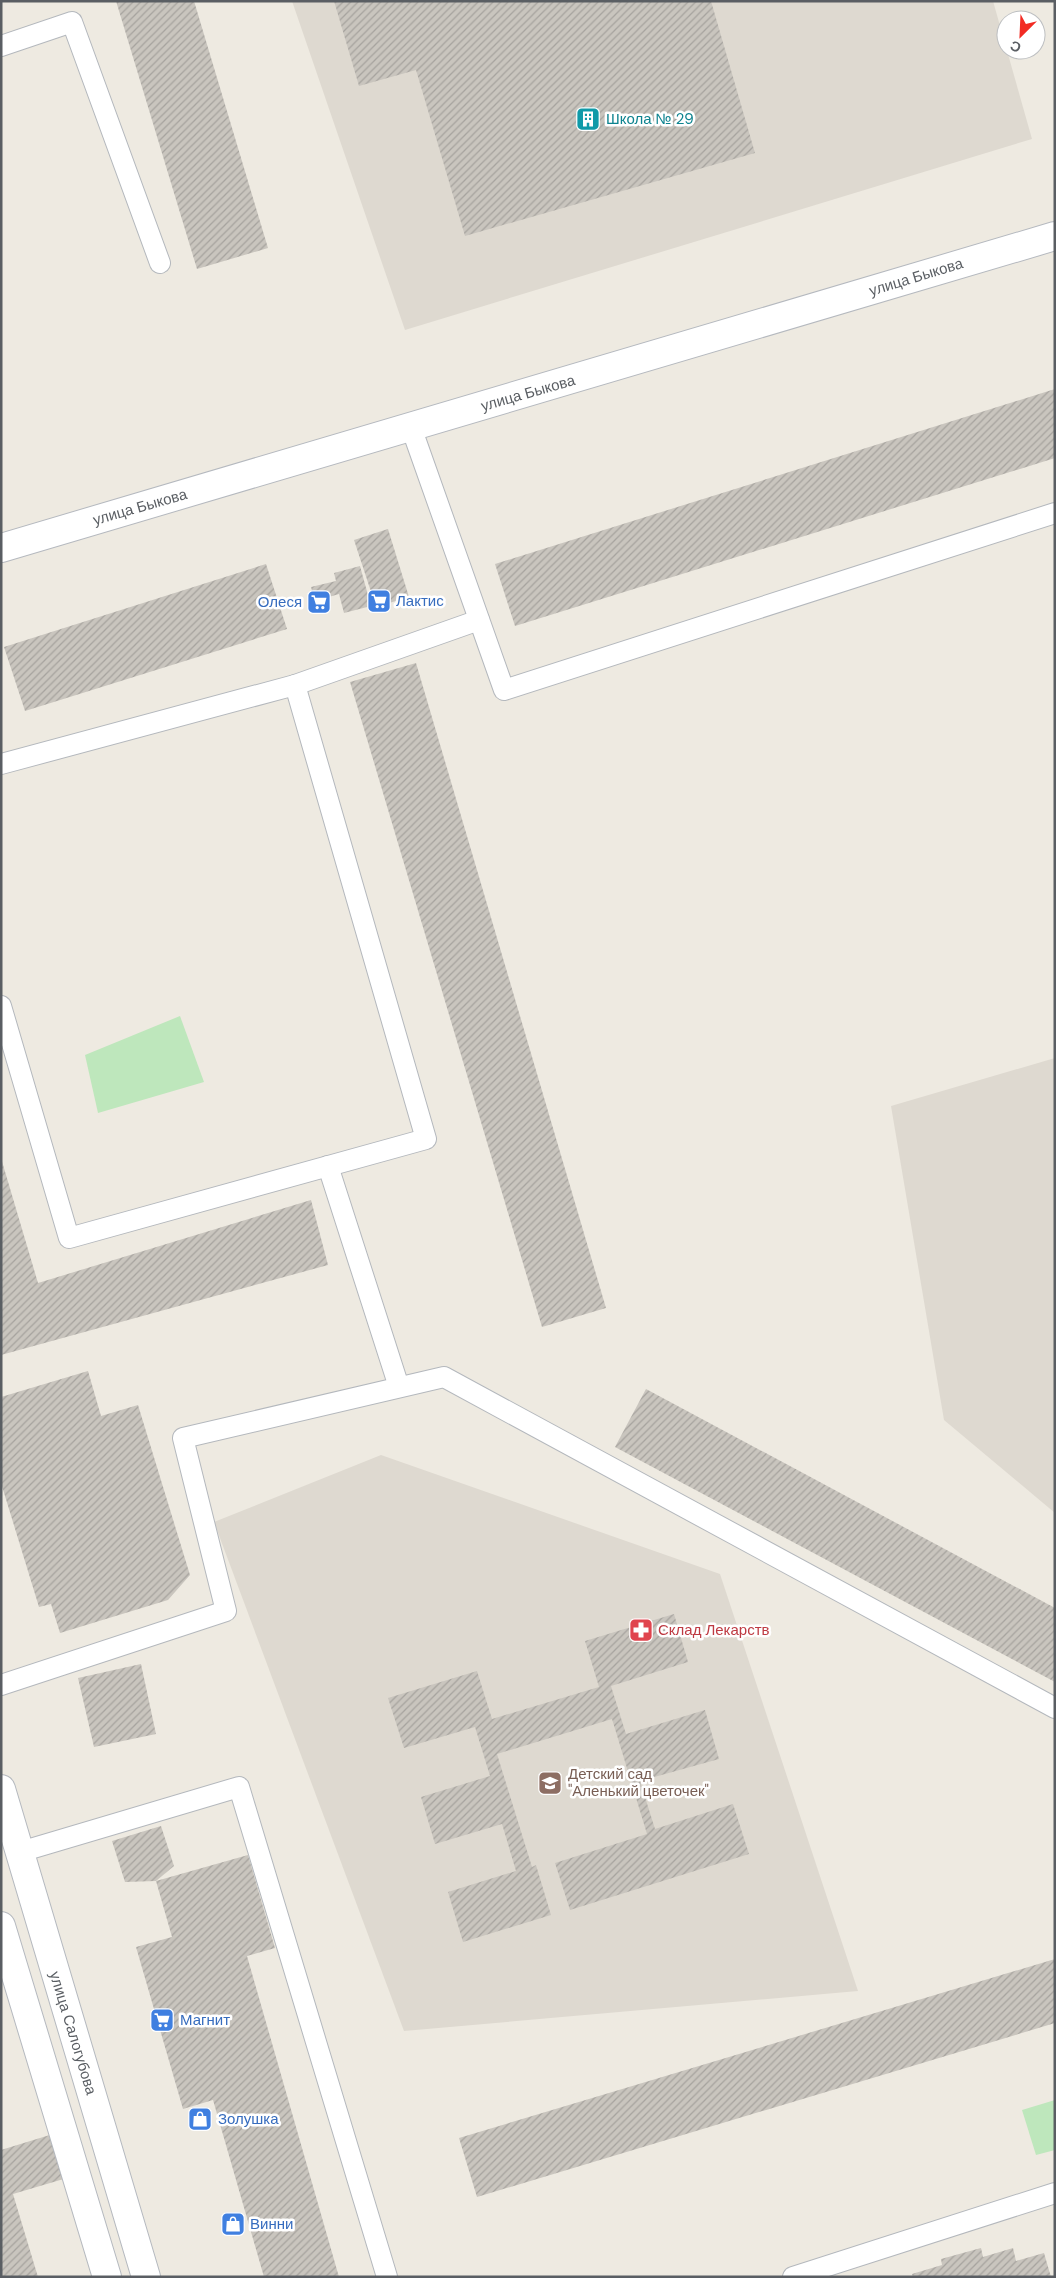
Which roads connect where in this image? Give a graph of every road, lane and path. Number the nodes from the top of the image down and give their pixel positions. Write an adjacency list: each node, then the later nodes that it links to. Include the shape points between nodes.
1 (1, 46): 3 (lane, via 72,22)
2 (1055, 236): 4 (street, улица Быкова)
3 (160, 263)
4 (411, 427): 6 (street, улица Быкова); 7 (lane)
5 (1055, 513): 7 (lane, via 504,690)
6 (1, 548)
7 (479, 620): 8 (lane)
8 (295, 685): 9 (lane); 11 (lane, via 426,1138)
9 (1, 764)
10 (1, 1006): 11 (lane, via 70,1238)
11 (328, 1166): 12 (lane)
12 (399, 1387): 13 (lane, via 184,1438 226,1611); 14 (lane, via 444,1377)
13 (1, 1685)
14 (1055, 1708)
15 (1, 1789): 16 (street, улица Салогубова)
16 (20, 1852): 20 (street, улица Салогубова); 21 (lane, via 239,1786)
17 (1, 1926): 19 (street)
18 (1055, 2193): 22 (lane)
19 (107, 2277)
20 (146, 2277)
21 (387, 2277)
22 (793, 2277)

